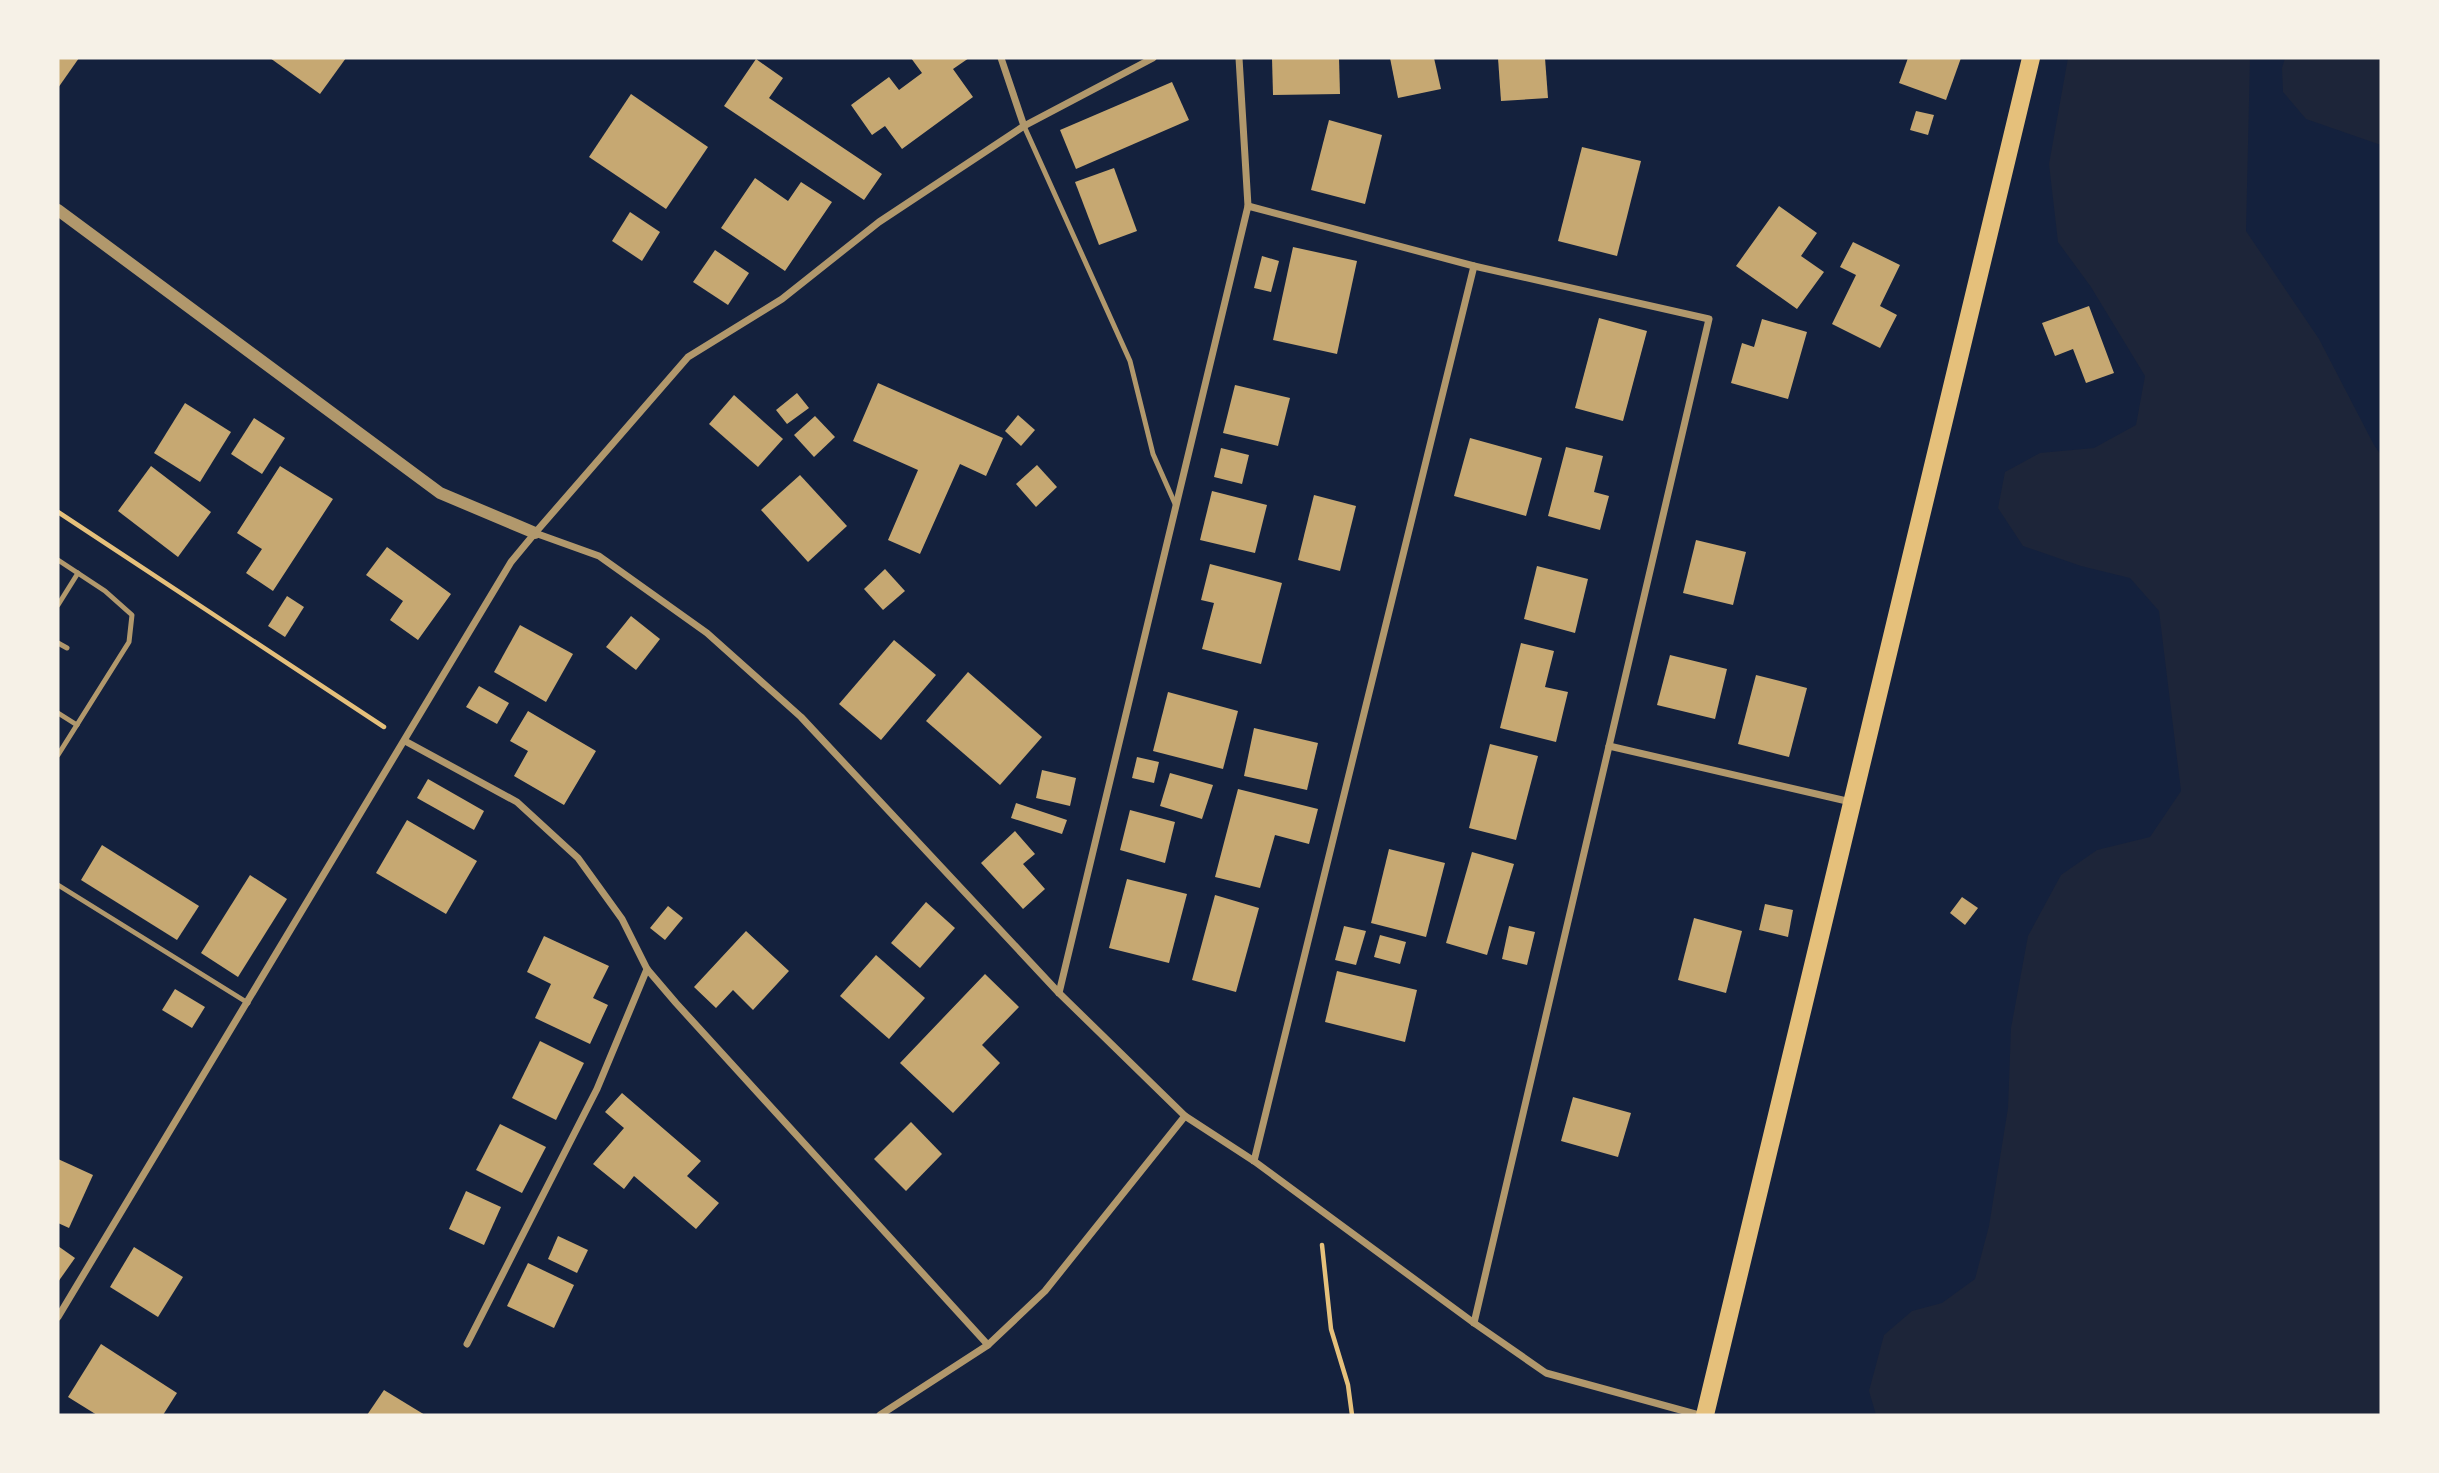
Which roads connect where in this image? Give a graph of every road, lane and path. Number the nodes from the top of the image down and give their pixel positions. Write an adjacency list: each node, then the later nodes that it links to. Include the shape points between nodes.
1 (1001, 58): 5 (street)
2 (1153, 58): 5 (street)
3 (1239, 58): 6 (street)
4 (2031, 58): 22 (main road)
5 (1024, 126): 9 (lane, via 1130,361 1153,454); 11 (street, via 879,222 782,299 688,357)
6 (1248, 206): 8 (street); 9 (street)
7 (58, 210): 11 (street, via 440,493)
8 (1474, 266): 20 (street, via 1709,319); 28 (street)
9 (1176, 506): 25 (street)
10 (58, 512): 19 (path)
11 (535, 533): 19 (street, via 511,562); 25 (street, via 599,556 707,634 801,717)
12 (58, 559): 13 (lane)
13 (78, 573): 14 (lane); 18 (lane, via 132,615 129,642)
14 (58, 605)
15 (58, 643): 16 (lane)
16 (67, 648)
17 (58, 713): 18 (lane)
18 (77, 725): 21 (lane)
19 (405, 741): 24 (street, via 517,802 578,858 622,919); 26 (street)
20 (1609, 747): 22 (street); 31 (street)
21 (58, 755)
22 (1853, 803): 37 (main road)
23 (58, 885): 26 (lane)
24 (648, 969): 32 (street, via 597,1089); 33 (street)
25 (1059, 993): 27 (street)
26 (248, 1003): 30 (street)
27 (1185, 1116): 28 (street); 33 (street, via 1045,1291)
28 (1254, 1161): 29 (street)
29 (1319, 1209): 31 (street); 35 (path, via 1331,1329)
30 (58, 1317)
31 (1474, 1323): 36 (street, via 1546,1373)
32 (467, 1344)
33 (988, 1345): 34 (street)
34 (880, 1415)
35 (1352, 1415)
36 (1699, 1415)
37 (1705, 1415)

